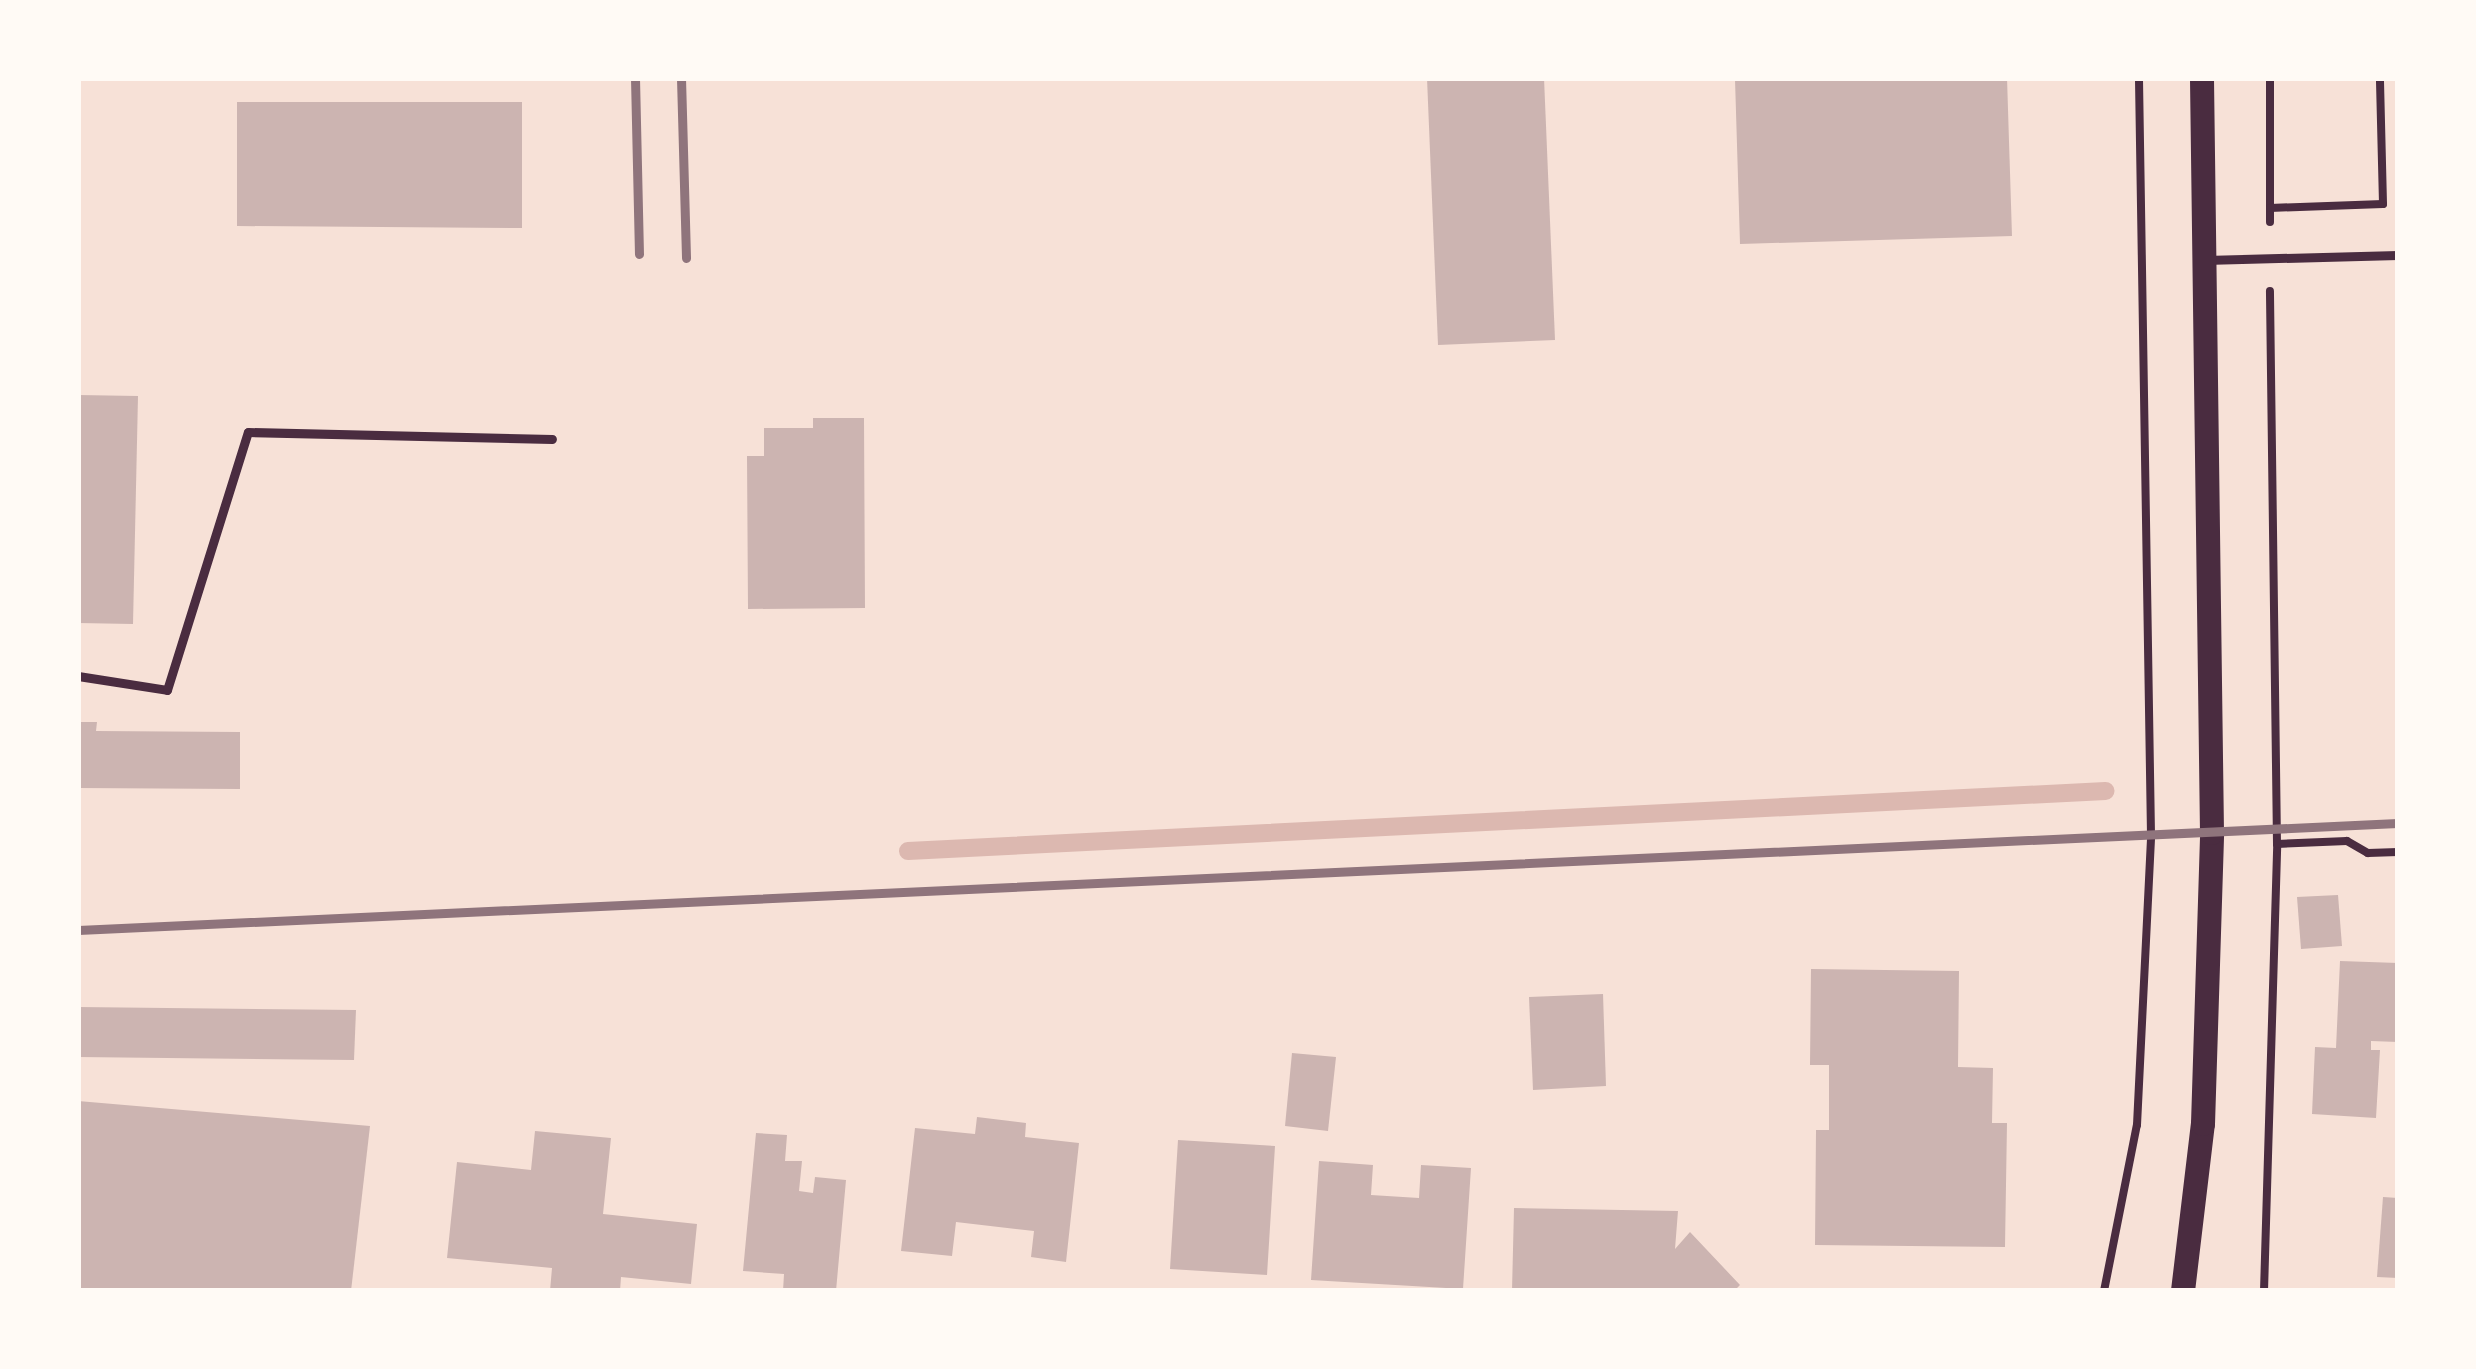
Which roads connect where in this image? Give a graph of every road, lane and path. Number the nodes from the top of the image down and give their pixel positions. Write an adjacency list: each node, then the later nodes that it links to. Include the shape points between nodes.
1 (2139, 78): 13 (path, via 2151,836 2138,1126)
2 (2202, 78): 8 (main road)
3 (2270, 78): 5 (path)
4 (2380, 78): 5 (path, via 2383,204)
5 (2270, 208): 7 (path)
6 (2398, 255): 7 (lane)
7 (2270, 258): 8 (lane); 11 (path)
8 (2204, 260): 14 (main road, via 2212,833 2203,1124)
9 (552, 439): 10 (lane, via 248,432 167,690)
10 (78, 676)
11 (2277, 844): 12 (path, via 2347,841 2368,854); 15 (path)
12 (2398, 852)
13 (2104, 1291)
14 (2183, 1291)
15 (2264, 1291)

